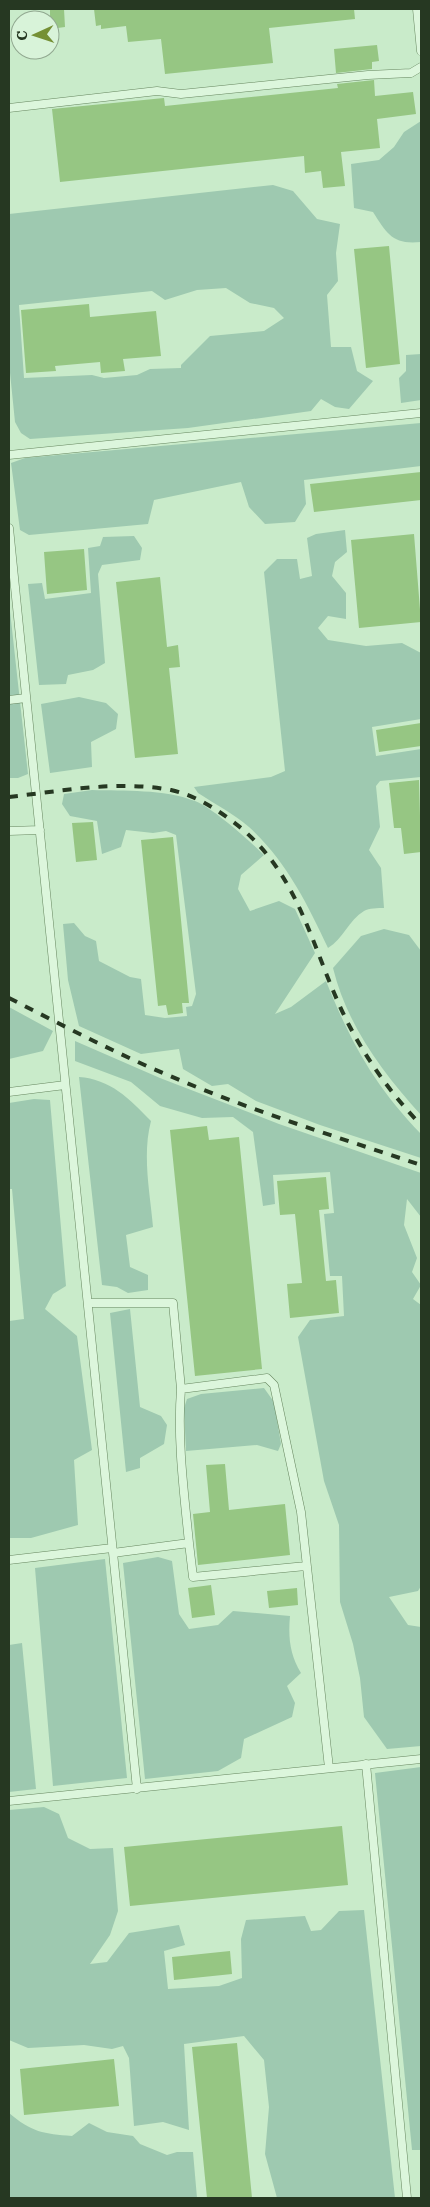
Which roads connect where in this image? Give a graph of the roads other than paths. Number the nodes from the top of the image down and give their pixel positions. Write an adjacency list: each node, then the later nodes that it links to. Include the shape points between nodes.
1 (417, 9): 2 (lane)
2 (421, 51)
3 (421, 67): 4 (lane, via 411,74 368,75 181,94 157,91)
4 (9, 108)
5 (421, 413): 6 (lane)
6 (9, 455)
7 (9, 528): 8 (lane)
8 (26, 698): 9 (lane); 10 (lane)
9 (9, 700)
10 (40, 830): 11 (lane); 12 (lane)
11 (9, 832)
12 (66, 1085): 13 (lane); 14 (lane)
13 (9, 1092)
14 (88, 1303): 15 (lane, via 173,1303); 17 (lane)
15 (181, 1389): 16 (lane, via 181,1455); 19 (lane, via 267,1378 274,1385 301,1512)
16 (189, 1543): 17 (lane); 19 (lane, via 193,1577)
17 (112, 1550): 18 (lane); 23 (lane)
18 (9, 1560)
19 (306, 1566): 22 (lane)
20 (421, 1759): 21 (lane)
21 (366, 1764): 22 (lane); 25 (lane)
22 (329, 1768): 23 (lane)
23 (137, 1789): 24 (lane)
24 (9, 1801)
25 (407, 2198)

